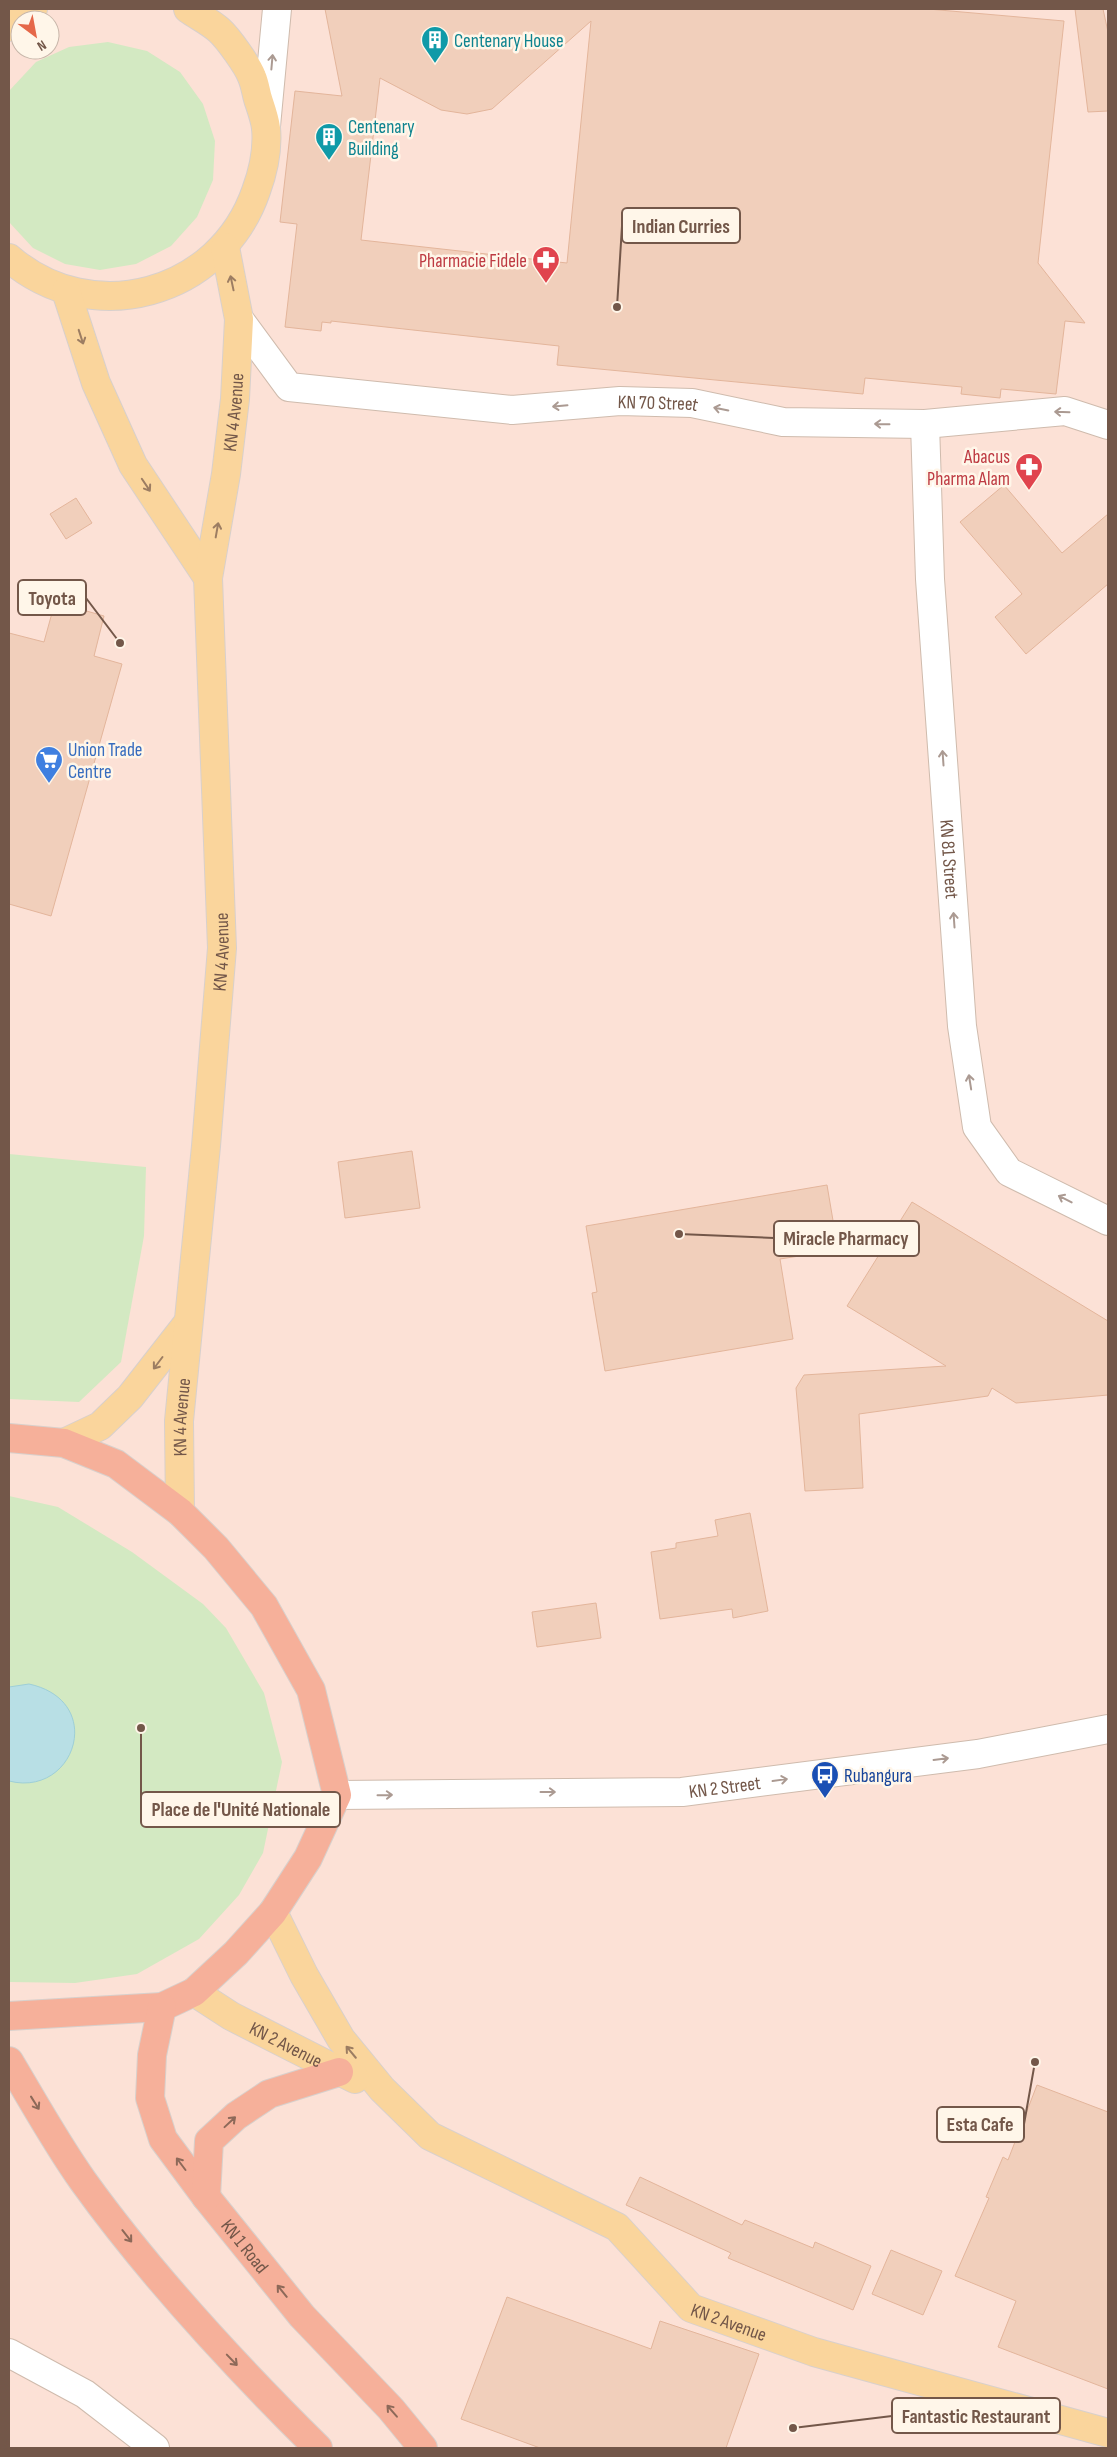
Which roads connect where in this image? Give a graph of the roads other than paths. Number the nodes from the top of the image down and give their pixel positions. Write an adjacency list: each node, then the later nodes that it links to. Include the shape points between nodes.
1 (33, 9): 4 (main road)
2 (188, 9): 5 (main road, via 220,31 252,76)
3 (277, 9): 5 (street, one-way to 3)
4 (9, 27)
5 (266, 128): 6 (main road, via 264,171 250,211)
6 (225, 247): 8 (main road, via 191,274 152,291 108,297); 9 (main road, KN 4 Avenue, one-way to 6)
7 (9, 258): 8 (main road, via 26,273)
8 (66, 291): 12 (main road, one-way to 12, via 96,383 133,465)
9 (240, 319): 10 (street, KN 70 Street, one-way to 9, via 783,422 692,404 620,401 512,410 289,387); 12 (main road, KN 4 Avenue, one-way to 9, via 226,474)
10 (926, 424): 11 (street, KN 70 Street, one-way to 10, via 1065,411); 13 (street, KN 81 Street, one-way to 10, via 1009,1172 977,1127 962,1026 930,579)
11 (1108, 425)
12 (208, 578): 14 (main road, KN 4 Avenue, via 222,948)
13 (1108, 1221)
14 (187, 1324): 16 (main road, KN 4 Avenue, one-way to 16, via 130,1397 100,1426); 17 (main road, KN 4 Avenue, via 179,1421)
15 (9, 1438): 16 (highway)
16 (64, 1443): 17 (highway, via 116,1464)
17 (180, 1512): 19 (highway, via 216,1548 264,1606 311,1690)
18 (1108, 1729): 19 (street, KN 2 Street, one-way to 18, via 682,1792 978,1754)
19 (337, 1795): 20 (highway, via 308,1858)
20 (273, 1912): 21 (highway); 26 (main road, KN 2 Avenue, one-way to 20, via 341,2039)
21 (194, 1992): 22 (highway); 25 (main road, KN 2 Avenue, via 231,2016)
22 (162, 2007): 23 (highway); 27 (highway, KN 1 Road, one-way to 22, via 163,2139 150,2098 152,2055)
23 (9, 2016)
24 (9, 2062): 31 (highway, one-way to 31, via 83,2180 161,2279 220,2348)
25 (339, 2072): 26 (main road, KN 2 Avenue); 27 (highway, one-way to 25, via 209,2141 236,2116 269,2094)
26 (382, 2089): 29 (main road, KN 2 Avenue, via 430,2136 617,2227 691,2308 814,2352)
27 (206, 2197): 32 (highway, KN 1 Road, one-way to 27, via 391,2409 302,2316)
28 (9, 2353): 30 (street, via 86,2394)
29 (1108, 2433)
30 (155, 2448)
31 (318, 2448)
32 (423, 2448)

